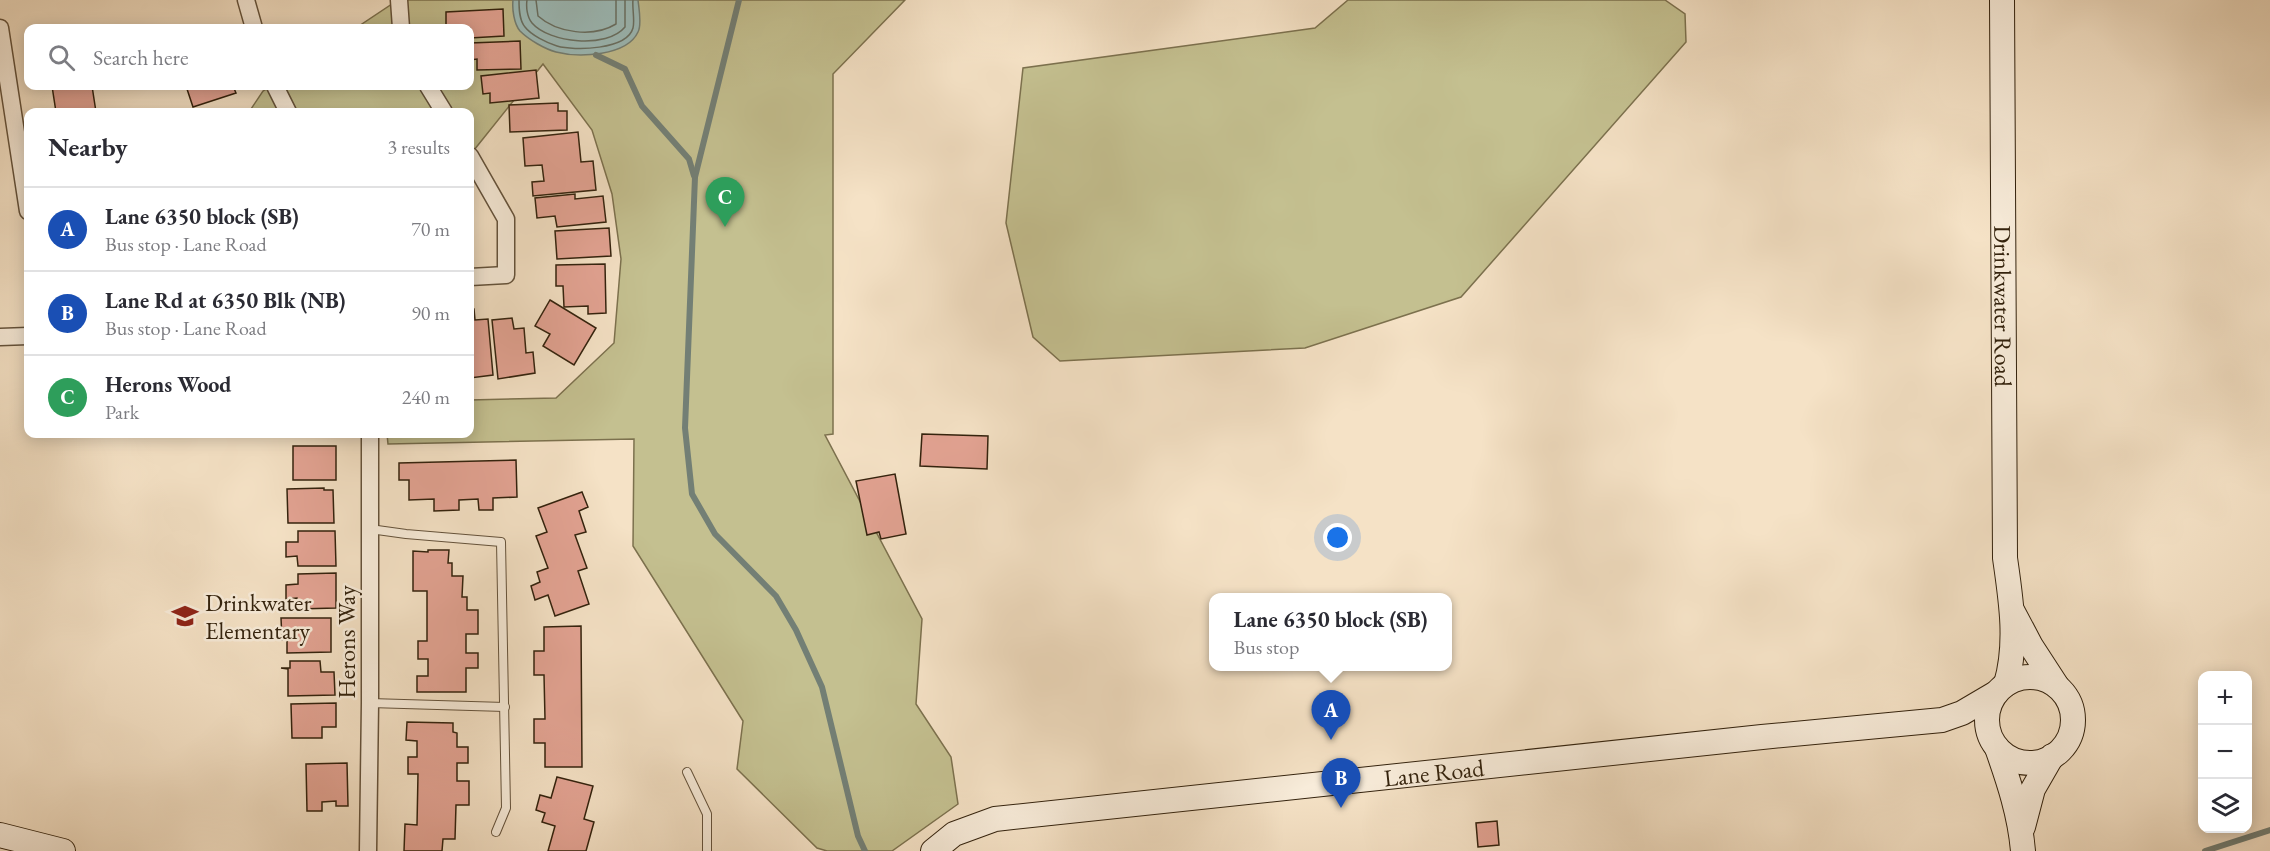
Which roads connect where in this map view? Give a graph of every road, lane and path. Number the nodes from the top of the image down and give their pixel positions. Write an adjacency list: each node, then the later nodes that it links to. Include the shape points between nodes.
1 (246, 0): 4 (street)
2 (399, 0): 5 (street)
3 (2002, 0): 18 (street, Drinkwater Road, via 2005,558)
4 (253, 24)
5 (401, 24)
6 (0, 28): 12 (street)
7 (277, 90): 9 (street)
8 (430, 90): 10 (street)
9 (286, 108)
10 (442, 108)
11 (474, 163): 13 (street, via 506,219 506,275)
12 (24, 185)
13 (474, 277)
14 (24, 336): 15 (street)
15 (0, 337)
16 (370, 438): 17 (street, Herons Way)
17 (370, 529): 21 (street, Herons Way); 22 (lane, via 501,542)
18 (2012, 610): 19 (street, Drinkwater Road); 20 (street, Drinkwater Road, via 2012,653)
19 (2057, 686): 20 (street, via 2032,677 2018,678); 25 (street, via 2069,703 2073,723 2066,742)
20 (2001, 688): 23 (street, Lane Road, via 1962,713); 24 (street, via 1987,716)
21 (370, 703): 22 (lane); 31 (street, Herons Way)
22 (505, 707): 27 (lane, via 506,808)
23 (1942, 720): 24 (street, Lane Road, via 1968,727); 33 (street, Lane Road, via 995,819 954,834)
24 (1995, 745): 25 (street, via 2009,758 2024,762); 29 (street, via 2008,777)
25 (2052, 756): 29 (street, via 2033,789)
26 (687, 772): 32 (lane, via 707,814)
27 (496, 832)
28 (0, 835): 30 (street)
29 (2022, 842)
30 (63, 851)
31 (368, 851)
32 (707, 851)
33 (933, 851)

